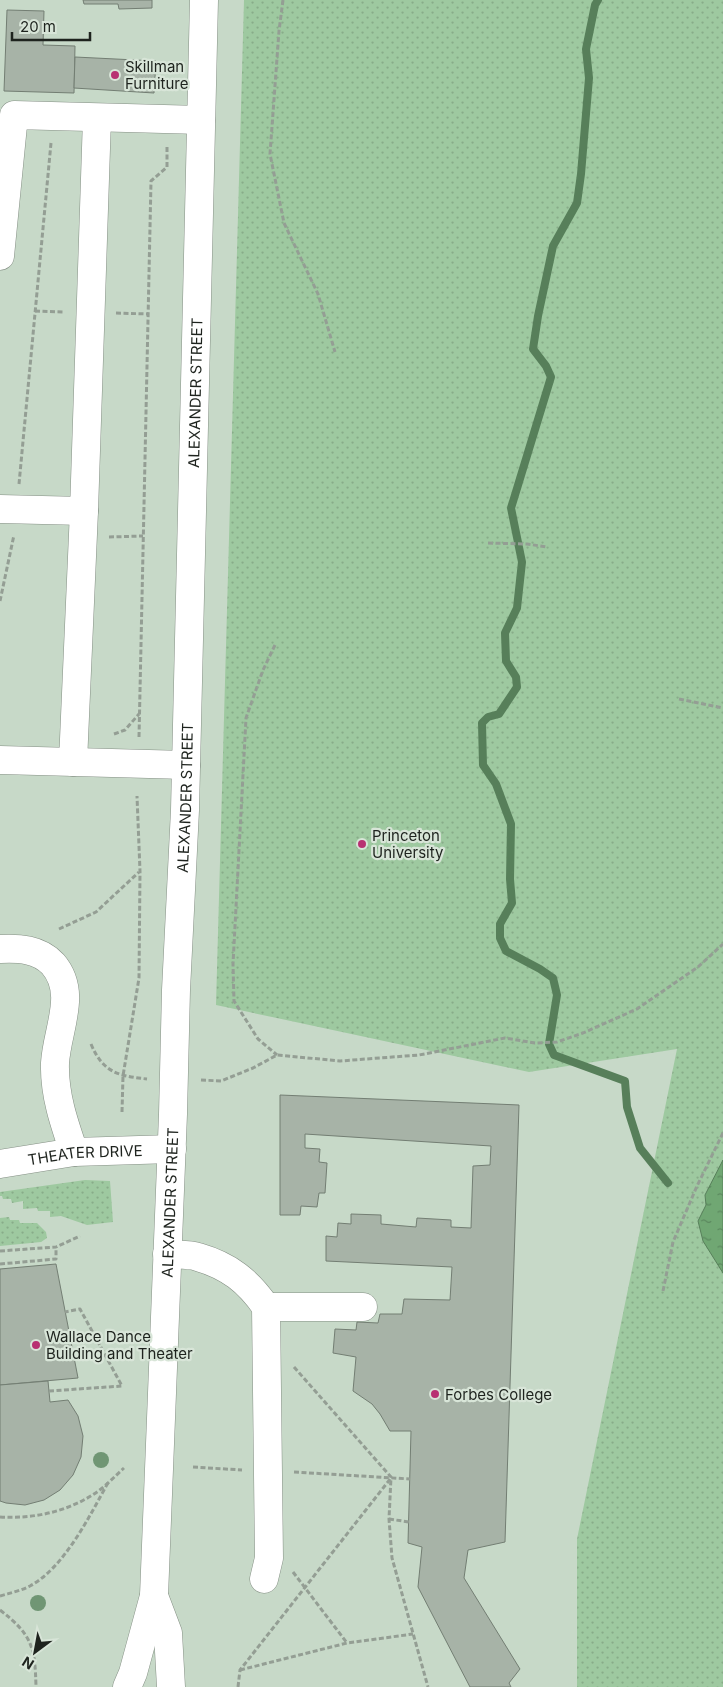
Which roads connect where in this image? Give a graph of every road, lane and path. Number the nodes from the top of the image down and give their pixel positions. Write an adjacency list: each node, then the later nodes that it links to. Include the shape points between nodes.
1 (204, 0): 4 (main road, ALEXANDER STREET)
2 (283, 0): 12 (path, via 270,154 284,223 318,294)
3 (98, 118): 4 (main road); 7 (main road, via 14,115); 14 (main road)
4 (201, 120): 29 (main road, ALEXANDER STREET)
5 (50, 142): 8 (path)
6 (158, 146): 11 (path, via 168,147 167,167 151,181)
7 (0, 256)
8 (35, 311): 9 (path); 13 (path)
9 (69, 312)
10 (112, 313): 11 (path)
11 (148, 314): 16 (path)
12 (336, 352)
13 (19, 489)
14 (84, 511): 15 (main road); 28 (main road)
15 (7, 519): 20 (path)
16 (143, 536): 17 (path); 24 (path)
17 (108, 537)
18 (488, 543): 19 (path)
19 (547, 547)
20 (0, 600)
21 (276, 645): 36 (path, via 263,670 246,718 233,964 234,1001 258,1039)
22 (679, 699): 23 (path)
23 (723, 708)
24 (140, 713): 25 (path, via 126,730); 26 (path)
25 (109, 735)
26 (139, 738)
27 (0, 760): 28 (main road)
28 (73, 762): 29 (main road)
29 (186, 765): 42 (main road, ALEXANDER STREET)
30 (137, 796): 31 (path)
31 (140, 871): 32 (path, via 96,912); 37 (path, via 139,978)
32 (59, 929)
33 (723, 944): 36 (path, via 698,967 637,1008 557,1042 535,1043 505,1038 418,1055 340,1061)
34 (0, 949): 43 (main road, via 20,948 38,953 50,961 63,980 65,1008 55,1062 57,1094)
35 (91, 1044): 37 (path, via 107,1067)
36 (277, 1055): 39 (path, via 221,1081)
37 (123, 1076): 38 (path); 40 (path)
38 (148, 1079)
39 (195, 1080)
40 (122, 1112)
41 (723, 1133): 50 (path, via 673,1242)
42 (172, 1149): 43 (main road, THEATER DRIVE); 48 (main road, ALEXANDER STREET)
43 (74, 1152): 44 (main road, THEATER DRIVE)
44 (0, 1164)
45 (80, 1236): 46 (path)
46 (56, 1247): 47 (path); 49 (path, via 56,1259)
47 (0, 1251)
48 (167, 1254): 51 (main road, via 197,1256 232,1271 255,1290); 70 (main road, ALEXANDER STREET)
49 (0, 1264)
50 (663, 1291)
51 (266, 1307): 52 (main road); 54 (main road)
52 (364, 1307)
53 (65, 1312): 55 (path, via 80,1309 122,1386)
54 (267, 1337): 60 (path); 66 (main road)
55 (49, 1391)
56 (193, 1467): 58 (path)
57 (124, 1468): 62 (path)
58 (250, 1471)
59 (291, 1472): 60 (path)
60 (391, 1477): 61 (path); 64 (path); 68 (path)
61 (410, 1479)
62 (109, 1481): 63 (path, via 96,1494 56,1512); 69 (path, via 85,1522 48,1573 16,1592)
63 (0, 1517)
64 (389, 1519): 65 (path); 72 (path, via 392,1558)
65 (409, 1522)
66 (268, 1540): 67 (main road); 68 (path)
67 (264, 1579)
68 (305, 1588): 73 (path); 74 (path)
69 (0, 1596)
70 (154, 1596): 76 (main road, ALEXANDER STREET); 77 (main road, ALEXANDER STREET, via 168,1633)
71 (0, 1610): 75 (path, via 26,1634 32,1647)
72 (413, 1634): 73 (path); 79 (path)
73 (347, 1643): 74 (path)
74 (240, 1670): 78 (path)
75 (36, 1687)
76 (127, 1687)
77 (171, 1687)
78 (238, 1687)
79 (428, 1687)

